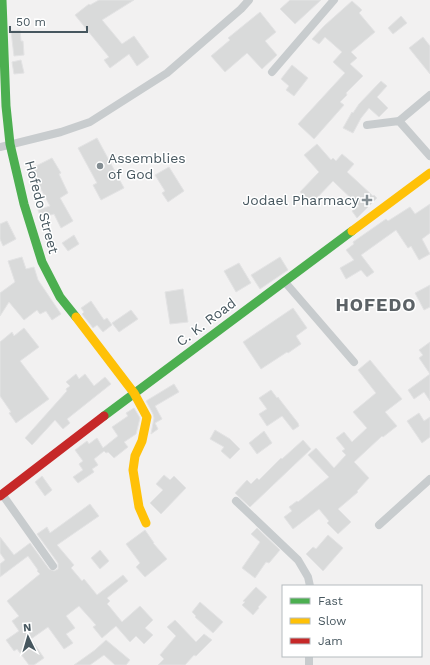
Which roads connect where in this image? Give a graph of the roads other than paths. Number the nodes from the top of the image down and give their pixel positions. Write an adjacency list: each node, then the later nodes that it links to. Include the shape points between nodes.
1 (2, 0): 8 (street, Hofedo Street)
2 (248, 0): 8 (street, via 167,73 90,122)
3 (334, 0): 4 (street)
4 (272, 72)
5 (430, 95): 6 (street)
6 (399, 121): 7 (street); 10 (street)
7 (367, 125)
8 (10, 144): 9 (street); 14 (street, Hofedo Street, via 24,204 42,262 60,297)
9 (0, 147)
10 (430, 156)
11 (430, 173): 12 (street, C. K. Road)
12 (284, 281): 13 (street); 14 (street, C. K. Road)
13 (354, 362)
14 (134, 393): 16 (street, C. K. Road); 18 (street, Hofedo Street, via 147,417 142,441 135,456 134,470 139,507)
15 (430, 479): 19 (street)
16 (1, 495): 20 (street)
17 (236, 501): 21 (street, via 298,560)
18 (146, 523)
19 (379, 525)
20 (53, 566)
21 (310, 585)

